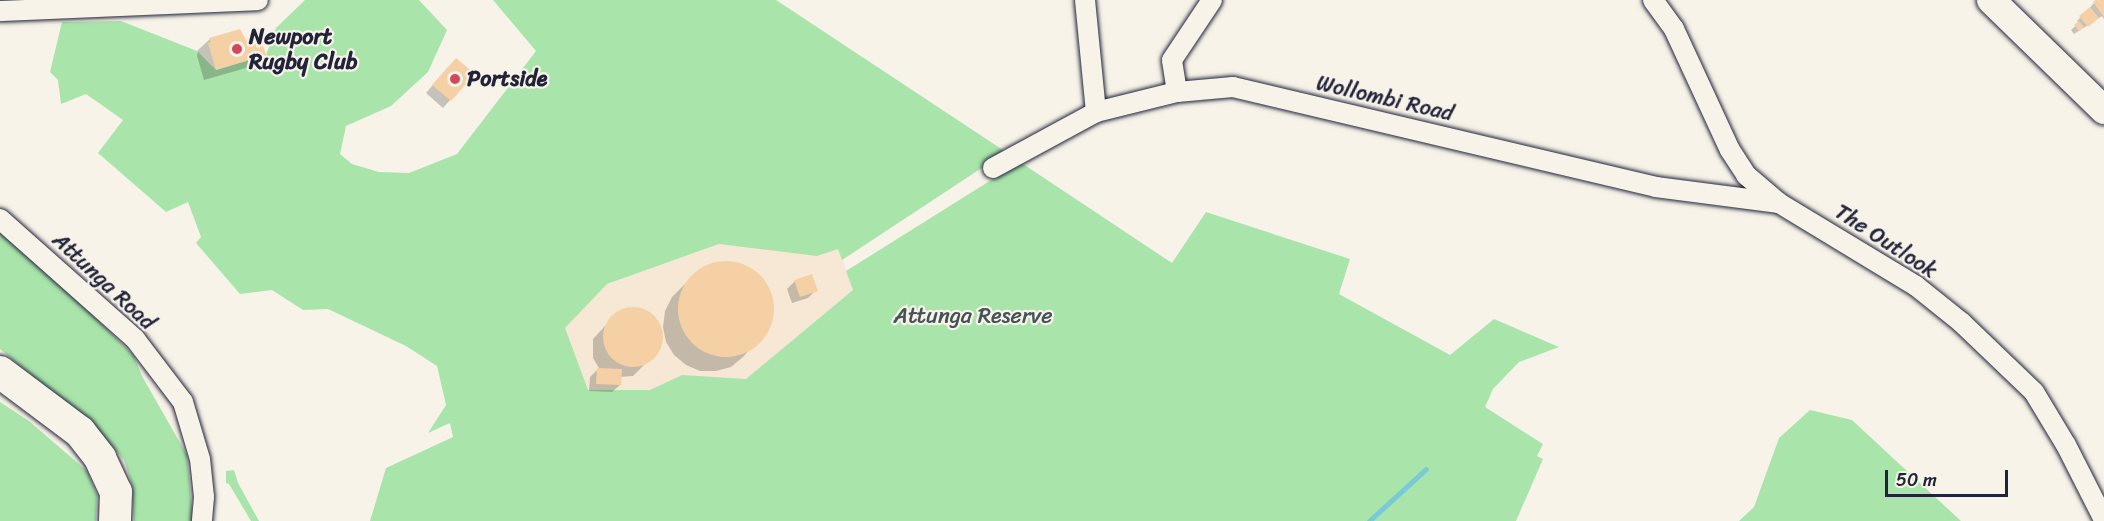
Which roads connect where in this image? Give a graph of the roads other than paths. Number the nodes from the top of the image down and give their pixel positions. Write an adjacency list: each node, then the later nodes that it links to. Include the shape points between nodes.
1 (258, 0): 6 (street)
2 (1085, 0): 9 (street)
3 (1212, 0): 7 (street, via 1172,60)
4 (1653, 0): 11 (street, The Outlook, via 1674,29 1730,150 1746,175)
5 (1991, 0): 8 (street)
6 (0, 11)
7 (1177, 92): 9 (street, Wollombi Road); 11 (street, Wollombi Road, via 1233,87 1656,187)
8 (2104, 110)
9 (1096, 112): 10 (street, Wollombi Road)
10 (993, 168)
11 (1779, 203): 14 (street, The Outlook, via 1916,286 1961,322 2034,392)
12 (0, 219): 16 (street, Attunga Road, via 135,339 183,402 200,459)
13 (0, 372): 15 (main road, via 80,432 100,458 116,492)
14 (2104, 520)
15 (115, 521)
16 (202, 521)

